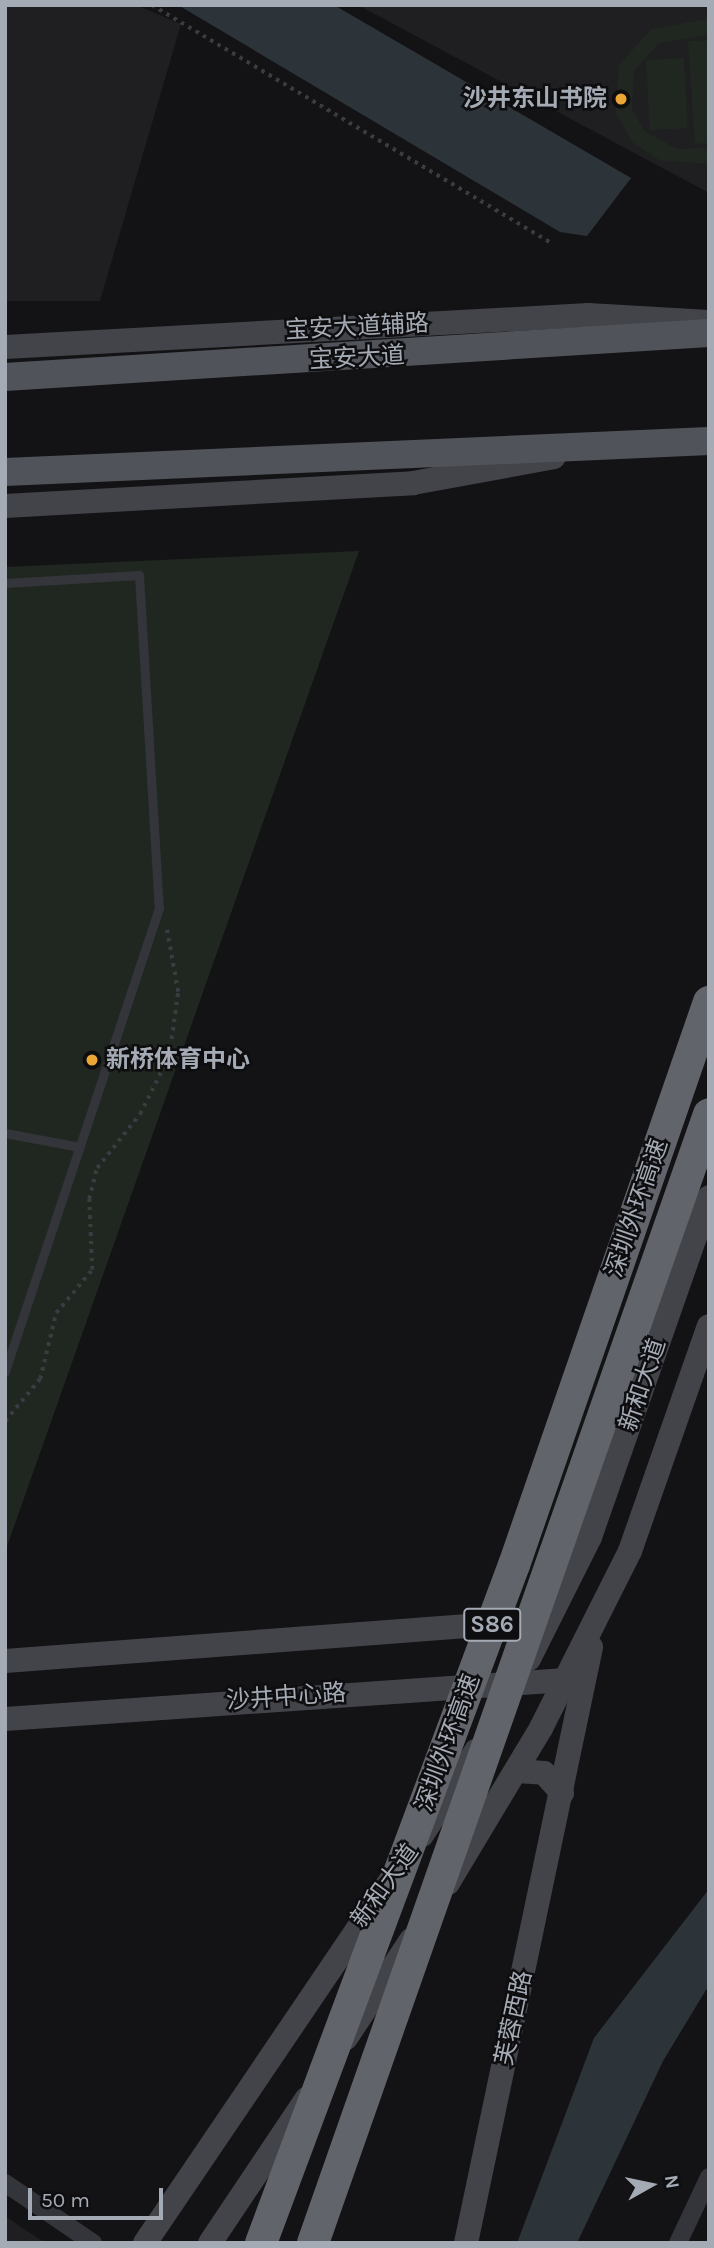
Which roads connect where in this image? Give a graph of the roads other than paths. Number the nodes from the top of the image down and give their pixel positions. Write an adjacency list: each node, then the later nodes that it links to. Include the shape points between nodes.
1 (709, 322): 3 (main road, 宝安大道辅路, via 588,315)
2 (709, 333): 4 (main road, 宝安大道)
3 (5, 347)
4 (5, 377)
5 (709, 441): 6 (main road)
6 (605, 446): 7 (main road); 8 (main road, via 413,483)
7 (5, 472)
8 (5, 506)
9 (5, 583): 13 (lane, via 139,575 159,908)
10 (709, 1002): 30 (highway, 深圳外环高速 / S86, bridge, via 514,1565)
11 (709, 1114): 31 (highway, 深圳外环高速 / S86, bridge)
12 (5, 1133): 13 (lane)
13 (80, 1147): 16 (lane)
14 (709, 1197): 17 (main road, 新和大道, via 590,1537)
15 (709, 1326): 18 (main road, 新和大道, via 630,1551)
16 (5, 1372)
17 (550, 1620): 19 (main road); 21 (main road, 新和大道)
18 (594, 1626): 20 (main road, 新和大道); 24 (main road, 芙蓉西路)
19 (5, 1661)
20 (566, 1680): 21 (main road, 沙井中心路); 23 (main road, 新和大道)
21 (517, 1682): 22 (main road, 沙井中心路); 28 (main road, 新和大道, via 434,1818)
22 (5, 1719)
23 (517, 1771): 24 (main road, via 544,1773); 29 (main road, 新和大道)
24 (562, 1793): 32 (main road, 芙蓉西路)
25 (709, 2178): 33 (street)
26 (5, 2183): 27 (street)
27 (93, 2243)
28 (145, 2243)
29 (210, 2243)
30 (261, 2243)
31 (313, 2243)
32 (466, 2243)
33 (678, 2243)

